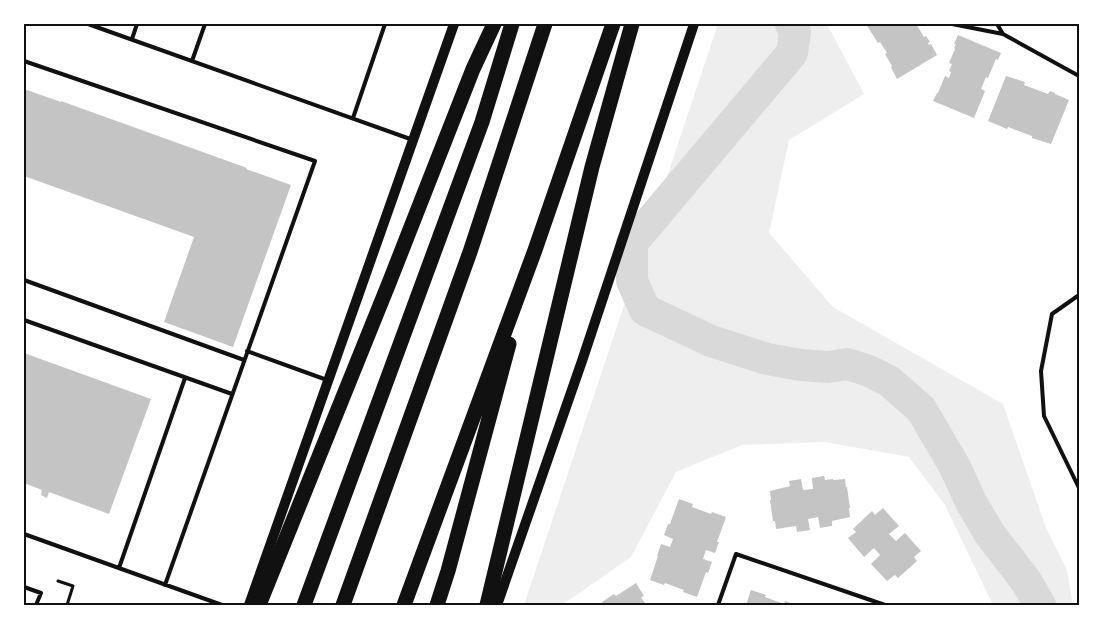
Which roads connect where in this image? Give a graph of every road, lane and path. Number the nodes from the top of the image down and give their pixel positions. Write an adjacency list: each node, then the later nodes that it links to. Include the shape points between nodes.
1 (88, 24): 15 (lane)
2 (137, 24): 15 (lane)
3 (205, 24): 17 (lane)
4 (385, 24): 19 (lane)
5 (454, 24): 20 (main road)
6 (494, 24): 40 (highway, via 473,69)
7 (512, 24): 41 (highway, via 482,122)
8 (545, 24): 42 (highway, via 470,252)
9 (613, 24): 21 (highway)
10 (632, 24): 45 (highway, via 590,176)
11 (694, 24): 46 (main road)
12 (952, 24): 14 (lane)
13 (997, 24): 14 (lane)
14 (1003, 34): 18 (lane)
15 (132, 39): 17 (lane)
16 (24, 60): 25 (lane, via 315,161)
17 (192, 61): 19 (lane)
18 (1079, 76)
19 (353, 118): 20 (lane)
20 (413, 140): 28 (main road)
21 (535, 250): 43 (highway); 44 (highway)
22 (24, 280): 26 (lane)
23 (1079, 295): 30 (lane, via 1052,314 1041,371 1044,416)
24 (24, 320): 27 (lane)
25 (247, 351): 26 (lane); 28 (lane)
26 (244, 360): 29 (lane)
27 (185, 378): 29 (lane); 32 (lane)
28 (328, 380): 39 (main road)
29 (232, 394): 34 (lane)
30 (1079, 488)
31 (24, 534): 32 (lane)
32 (119, 568): 34 (lane)
33 (58, 581): 37 (path, via 73,586)
34 (165, 585): 38 (lane)
35 (24, 586): 36 (lane, via 41,593)
36 (36, 605)
37 (66, 605)
38 (222, 605)
39 (249, 605)
40 (259, 605)
41 (304, 605)
42 (343, 605)
43 (404, 605)
44 (437, 605)
45 (487, 605)
46 (497, 605)
47 (718, 605): 48 (lane, via 736,554)
48 (885, 605)

